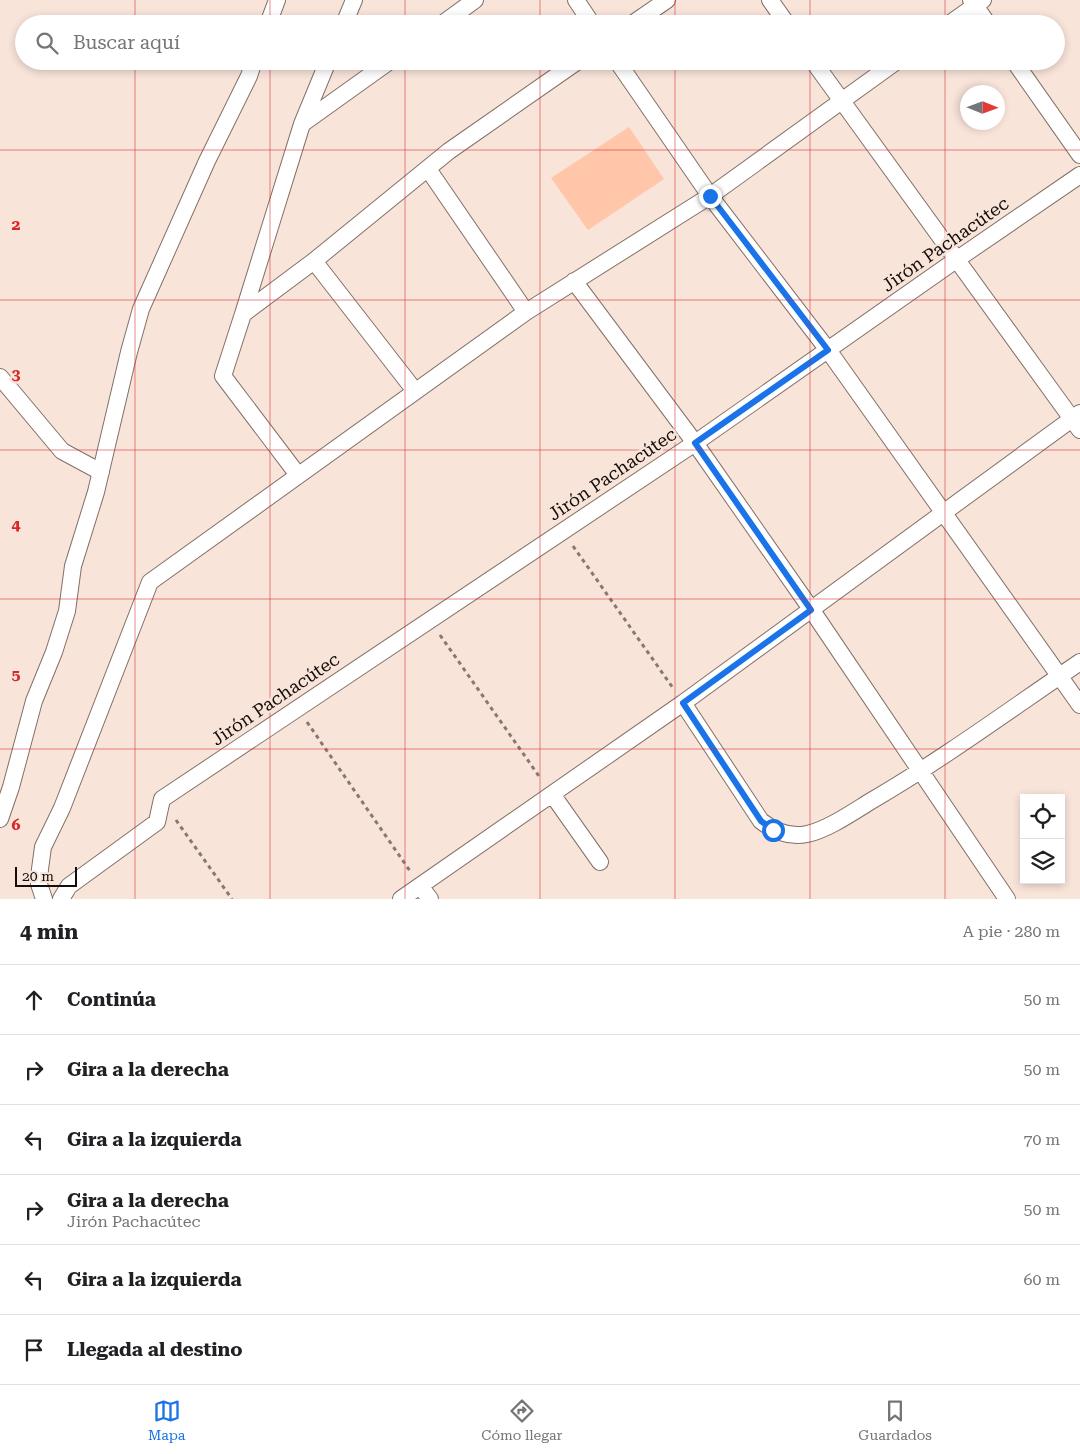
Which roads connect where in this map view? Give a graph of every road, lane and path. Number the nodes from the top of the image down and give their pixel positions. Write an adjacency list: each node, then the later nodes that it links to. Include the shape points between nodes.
1 (277, 0): 8 (street)
2 (354, 0): 9 (street)
3 (475, 0): 10 (street)
4 (576, 0): 11 (street)
5 (667, 0): 12 (street)
6 (770, 0): 13 (street)
7 (976, 2): 14 (street); 15 (street)
8 (271, 15)
9 (348, 15)
10 (454, 15)
11 (586, 15)
12 (645, 15)
13 (781, 15)
14 (960, 15)
15 (983, 15)
16 (251, 70): 40 (street, via 141,309)
17 (324, 70): 25 (street)
18 (377, 70): 25 (street)
19 (565, 70): 27 (street)
20 (624, 70): 29 (street)
21 (820, 70): 24 (street)
22 (885, 70): 24 (street)
23 (1020, 70): 26 (street)
24 (842, 101): 29 (street); 30 (street)
25 (302, 124): 34 (street)
26 (1080, 155)
27 (428, 169): 31 (street); 33 (street)
28 (1080, 175): 30 (street, Jirón Pachacútec)
29 (710, 196): 32 (street); 35 (street)
30 (956, 260): 35 (street, Jirón Pachacútec); 38 (street)
31 (314, 261): 34 (street); 37 (street)
32 (574, 281): 33 (street); 39 (street)
33 (526, 312): 37 (street)
34 (243, 314): 41 (street, via 223,376)
35 (828, 350): 39 (street, Jirón Pachacútec); 42 (street)
36 (0, 377): 40 (street, via 62,451)
37 (415, 391): 41 (street)
38 (1078, 420): 42 (street)
39 (695, 443): 43 (street, Jirón Pachacútec); 44 (street)
40 (101, 472): 54 (street, via 73,566 67,610 34,701)
41 (298, 475): 57 (street, via 150,582 62,808 43,847 39,884)
42 (945, 513): 44 (street); 47 (street)
43 (563, 531): 45 (street, Jirón Pachacútec); 48 (path)
44 (811, 610): 48 (street); 51 (street)
45 (430, 620): 50 (street, Jirón Pachacútec); 52 (path)
46 (1080, 662): 47 (street)
47 (1060, 676): 49 (street); 51 (street)
48 (683, 703): 51 (street, via 761,821 773,830 789,835 807,834 835,822); 52 (street)
49 (1080, 705)
50 (297, 708): 53 (street, Jirón Pachacútec); 56 (path)
51 (920, 772): 61 (street)
52 (552, 794): 55 (street); 56 (street)
53 (162, 799): 58 (street, via 158,822 70,886); 59 (path)
54 (0, 819)
55 (600, 862)
56 (425, 892): 60 (street)
57 (44, 899)
58 (61, 899)
59 (232, 899)
60 (401, 899)
61 (1007, 899)

